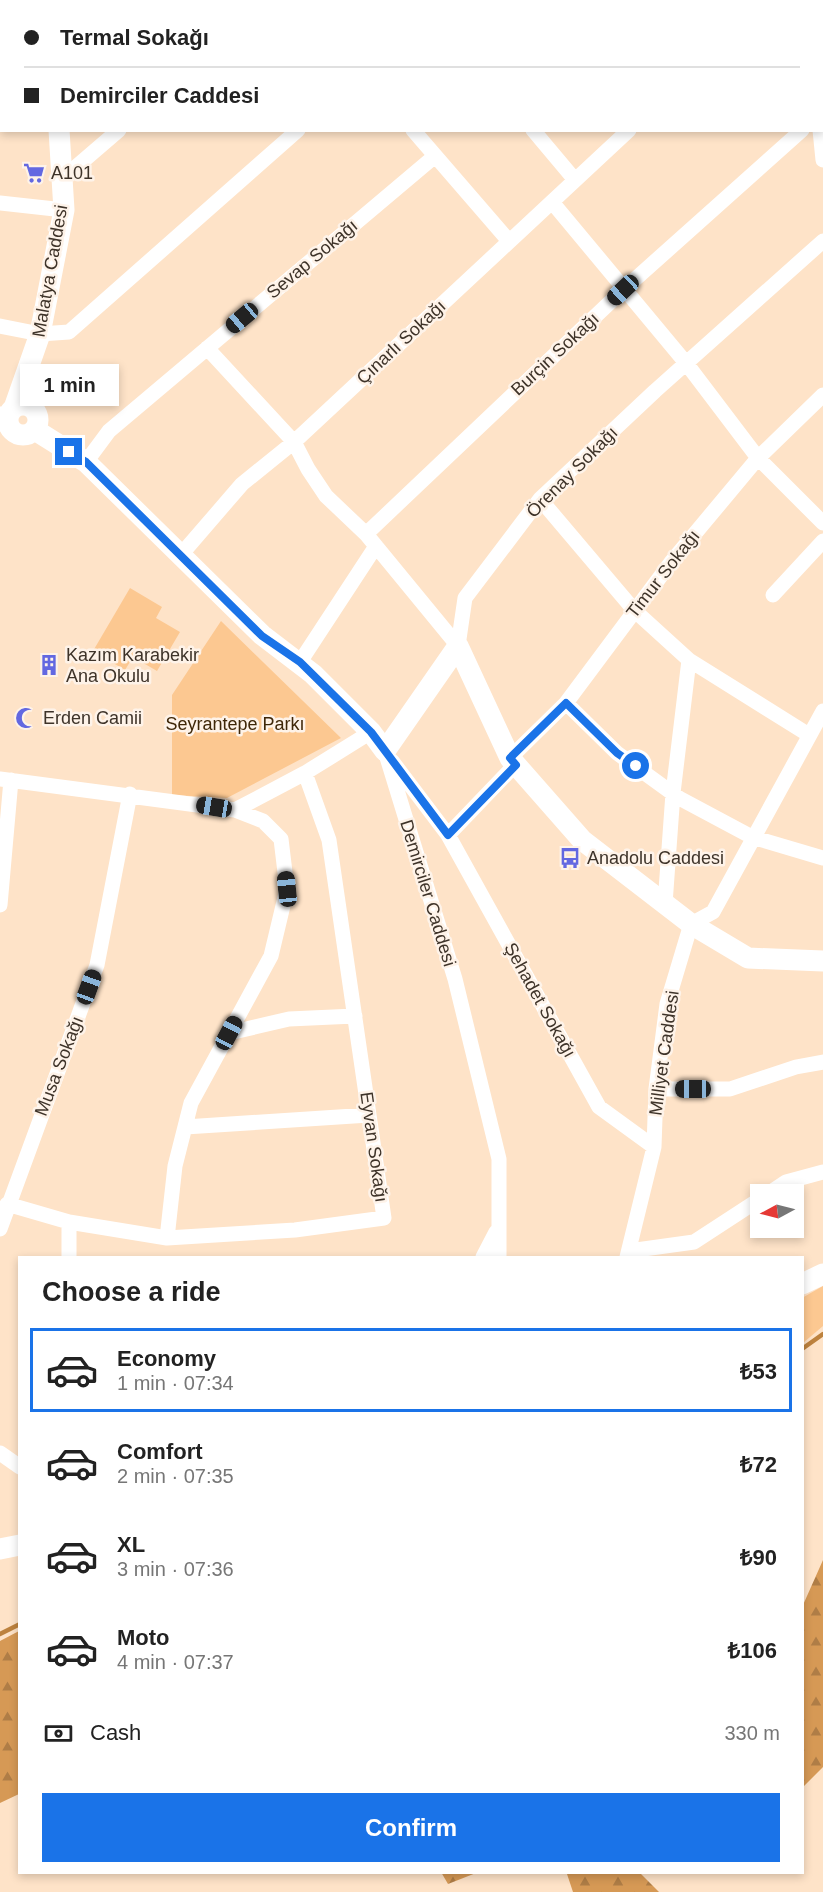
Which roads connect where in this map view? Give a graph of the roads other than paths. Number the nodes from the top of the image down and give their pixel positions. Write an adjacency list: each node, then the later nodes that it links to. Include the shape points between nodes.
1 (59, 132): 11 (street, Malatya Caddesi)
2 (117, 132): 11 (street)
3 (296, 132): 20 (street, via 69,332)
4 (415, 132): 9 (street)
5 (535, 132): 12 (street)
6 (626, 132): 12 (street, Çınarlı Sokağı)
7 (800, 132): 18 (street, Burçin Sokağı)
8 (820, 132): 10 (street)
9 (435, 156): 16 (street); 21 (street, Sevap Sokağı)
10 (823, 160)
11 (62, 180): 15 (street, Malatya Caddesi)
12 (574, 180): 13 (street, Çınarlı Sokağı)
13 (552, 202): 16 (street, Çınarlı Sokağı); 18 (street)
14 (0, 203): 15 (street)
15 (64, 210): 20 (street, Malatya Caddesi)
16 (509, 241): 25 (street, Çınarlı Sokağı)
17 (823, 241): 22 (street, Örenay Sokağı)
18 (623, 290): 22 (street); 30 (street, Burçin Sokağı)
19 (0, 326): 20 (street)
20 (40, 334): 24 (street, Malatya Caddesi)
21 (207, 348): 25 (street); 27 (street, Sevap Sokağı, via 109,430)
22 (686, 363): 26 (street); 28 (street, Örenay Sokağı)
23 (823, 395): 26 (street, Timur Sokağı)
24 (6, 421): 27 (street, Demirciler Caddesi, via 21,435 35,429)
25 (294, 442): 30 (street, via 326,496); 32 (street, Çınarlı Sokağı, via 242,484)
26 (758, 458): 29 (street); 34 (street, Timur Sokağı)
27 (86, 462): 32 (street, Demirciler Caddesi)
28 (540, 499): 34 (street); 35 (street, Örenay Sokağı, via 465,598)
29 (823, 523)
30 (371, 540): 35 (street); 37 (street, Burçin Sokağı)
31 (823, 541): 33 (street)
32 (179, 557): 37 (street, Demirciler Caddesi, via 262,636)
33 (773, 595)
34 (634, 610): 36 (street); 38 (street, Timur Sokağı)
35 (458, 646): 42 (street, Örenay Sokağı); 43 (street)
36 (689, 660): 40 (street); 46 (street)
37 (300, 662): 41 (street, Demirciler Caddesi)
38 (566, 703): 43 (street, Timur Sokağı); 46 (street, via 617,753)
39 (823, 711): 40 (street)
40 (816, 729): 50 (street)
41 (371, 732): 42 (street, Demirciler Caddesi); 44 (street)
42 (385, 751): 49 (street, Şehadet Sokağı); 69 (street, Demirciler Caddesi, via 455,979 499,1159)
43 (513, 761): 49 (street); 52 (street, via 582,840)
44 (305, 773): 48 (street); 56 (street, Eyvan Sokağı, via 329,840)
45 (6, 779): 47 (street); 53 (street)
46 (673, 793): 50 (street); 52 (street)
47 (130, 794): 48 (street); 65 (street, Musa Sokağı, via 97,965)
48 (235, 810): 57 (street, via 263,820 282,839 287,889 271,956)
49 (448, 835): 62 (street, Şehadet Sokağı, via 598,1107)
50 (752, 837): 51 (street); 54 (street, via 713,912)
51 (823, 858)
52 (665, 904): 54 (street)
53 (0, 905)
54 (691, 924): 55 (street, via 748,958); 59 (street, Milliyet Caddesi, via 667,1004)
55 (823, 961)
56 (355, 1016): 57 (street, via 289,1019); 60 (street, Eyvan Sokağı)
57 (229, 1033): 61 (street, via 191,1102)
58 (823, 1062): 59 (street, via 730,1089)
59 (656, 1089): 62 (street, Milliyet Caddesi)
60 (369, 1114): 61 (street); 70 (street, Eyvan Sokağı, via 384,1218 295,1230)
61 (185, 1127): 70 (street, via 175,1166)
62 (654, 1147): 71 (street, Milliyet Caddesi)
63 (823, 1172): 64 (street)
64 (783, 1184)
65 (7, 1204): 67 (street, Eyvan Sokağı); 68 (street, Musa Sokağı)
66 (750, 1206): 71 (street, via 694,1242)
67 (69, 1222): 70 (street, Eyvan Sokağı); 72 (street)
68 (0, 1229)
69 (498, 1230): 73 (street); 74 (street, Demirciler Caddesi)
70 (167, 1238)
71 (628, 1254)
72 (69, 1256)
73 (484, 1256)
74 (499, 1256)
75 (823, 1274): 76 (street)
76 (804, 1283)
77 (0, 1453): 78 (street)
78 (18, 1466)
79 (18, 1545): 80 (street)
80 (0, 1549)

